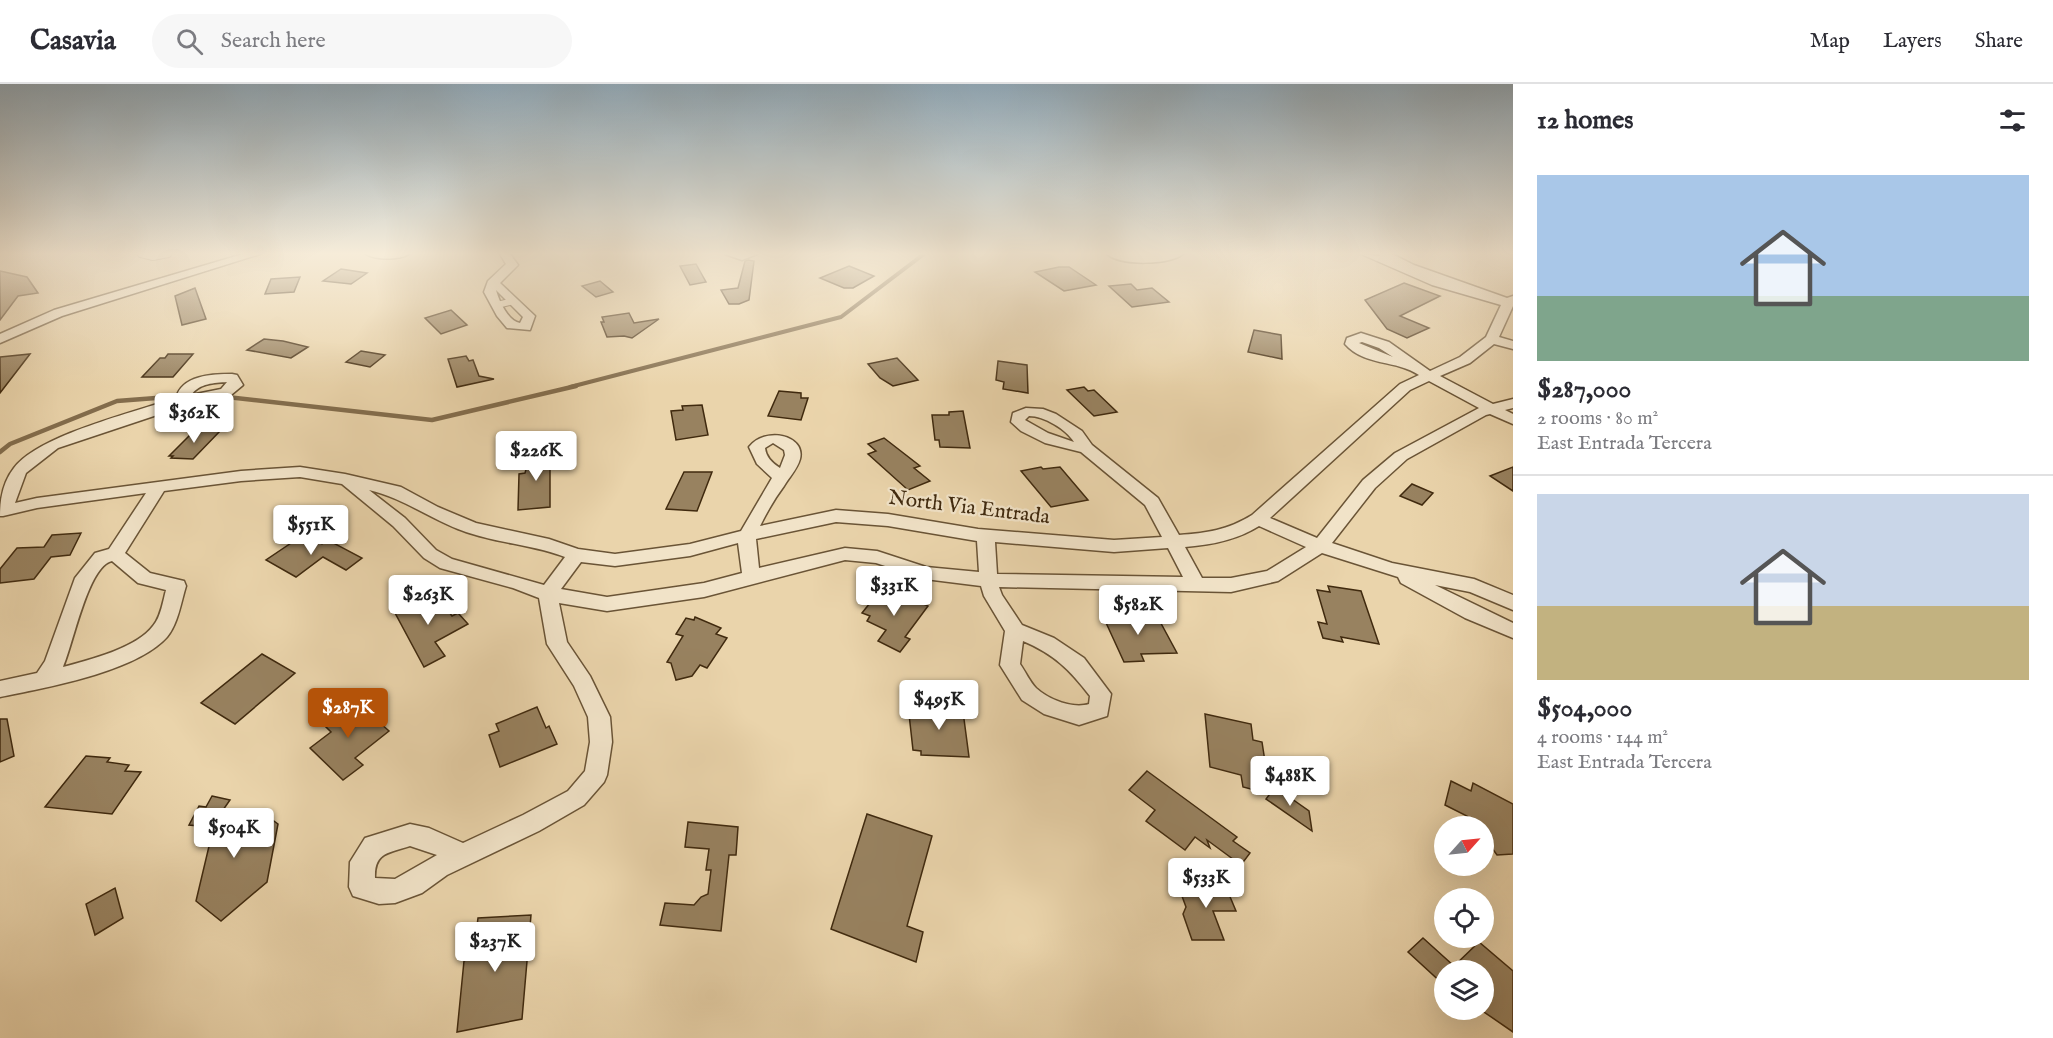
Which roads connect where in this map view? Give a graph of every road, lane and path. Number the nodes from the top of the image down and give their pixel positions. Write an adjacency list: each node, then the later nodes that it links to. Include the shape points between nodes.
1 (85, 299): 9 (street)
2 (101, 299): 10 (street)
3 (494, 299): 8 (street)
4 (512, 299): 6 (street)
5 (1488, 299): 7 (street)
6 (514, 301): 8 (lane); 8 (street, via 530,316 525,327 511,325)
7 (1512, 302): 11 (street, North Via Entrada)
8 (497, 305)
9 (0, 330)
10 (0, 339)
11 (1492, 339): 12 (street); 14 (street, North Via Entrada, via 1465,360)
12 (1513, 345)
13 (1409, 364): 14 (street)
14 (1429, 376): 17 (street); 24 (street, North Via Entrada, via 1405,387)
15 (183, 401): 23 (street, via 70,438 37,455 19,472)
16 (1513, 403): 17 (street, North Via Entrada)
17 (1493, 409): 18 (street); 28 (street, North Via Entrada, via 1464,420 1401,456 1369,484)
18 (1513, 420)
19 (1086, 448): 27 (street, via 1152,502)
20 (783, 477): 25 (street)
21 (345, 479): 22 (street, North Via Entrada, via 300,472); 30 (street, North Via Entrada, via 395,491 472,528); 35 (street, North Via Entrada, via 446,564)
22 (158, 487): 23 (street, North Via Entrada, via 37,503); 29 (street)
23 (1, 512)
24 (1258, 519): 27 (street, North Via Entrada, via 1242,529 1210,539); 28 (street)
25 (748, 536): 26 (street, North Via Entrada, via 836,516); 30 (street, North Via Entrada, via 690,550 615,560); 32 (street)
26 (986, 536): 27 (street, North Via Entrada, via 1114,546); 33 (street)
27 (1173, 542): 34 (street)
28 (1320, 546): 31 (street); 34 (street, North Via Entrada, via 1272,576 1231,585)
29 (115, 554): 39 (street, via 102,557 84,578 54,664); 39 (street, via 144,578 177,586 161,632 108,661)
30 (576, 555): 35 (street)
31 (1390, 568): 36 (street, via 1474,586); 38 (street)
32 (752, 577): 33 (street, North Via Entrada, via 845,554 877,557 925,573); 35 (street, North Via Entrada, via 704,590 607,604)
33 (988, 580): 34 (street, North Via Entrada); 37 (street, via 993,596)
34 (1196, 584)
35 (548, 594): 41 (street, via 557,644 584,682 599,717 601,742 596,775 576,798)
36 (1513, 603)
37 (1015, 630): 37 (street, via 1010,665 1029,694 1052,708 1079,716 1099,710 1101,694 1077,664 1047,643)
38 (1513, 631)
39 (44, 679): 40 (street)
40 (0, 689)
41 (463, 855)

